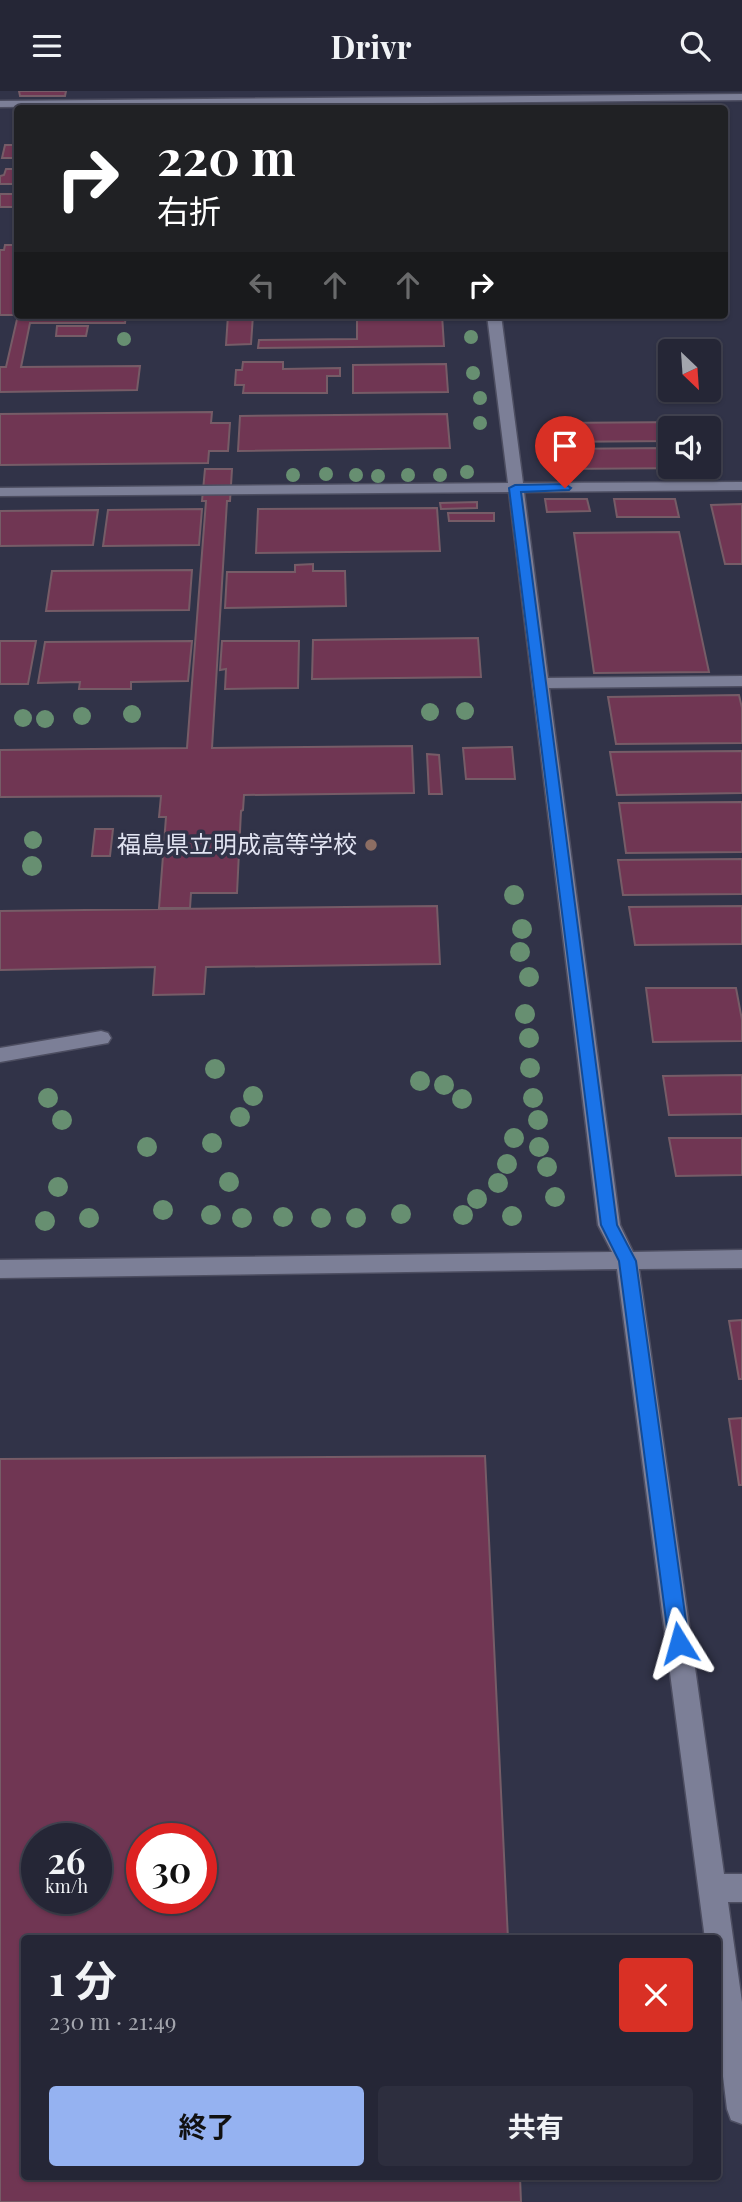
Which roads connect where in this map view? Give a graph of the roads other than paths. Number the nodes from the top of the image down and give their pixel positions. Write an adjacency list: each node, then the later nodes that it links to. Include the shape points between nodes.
1 (4, 91): 4 (street)
2 (742, 97): 3 (street)
3 (467, 99): 4 (street)
4 (0, 105)
5 (494, 319): 7 (street)
6 (742, 486): 7 (street)
7 (515, 488): 8 (street); 10 (street)
8 (0, 492)
9 (742, 681): 10 (street)
10 (540, 683): 14 (street, via 609,1225)
11 (101, 1038): 12 (street)
12 (0, 1055)
13 (742, 1259): 14 (street)
14 (627, 1261): 15 (street); 16 (street)
15 (0, 1269)
16 (712, 1888): 17 (street); 18 (street)
17 (742, 1888)
18 (718, 1935)
19 (721, 1954): 20 (street)
20 (742, 2109)

